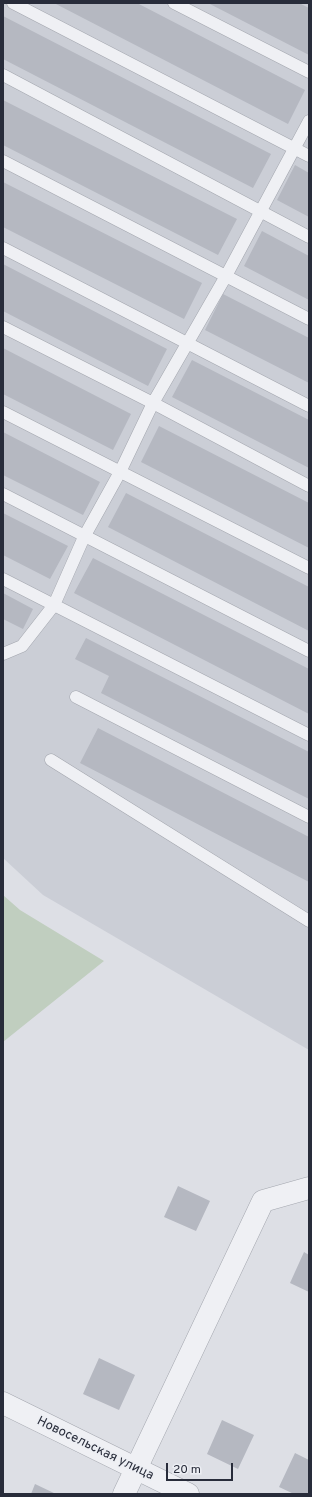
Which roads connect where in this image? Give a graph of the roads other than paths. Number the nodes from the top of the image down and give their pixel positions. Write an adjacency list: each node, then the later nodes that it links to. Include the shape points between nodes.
1 (13, 3): 6 (lane)
2 (174, 3): 3 (lane)
3 (309, 72)
4 (3, 75): 9 (lane)
5 (309, 122): 6 (lane)
6 (294, 148): 7 (lane); 9 (lane)
7 (309, 156)
8 (3, 161): 12 (lane)
9 (260, 212): 10 (lane); 12 (lane)
10 (309, 237)
11 (3, 248): 15 (lane)
12 (226, 276): 13 (lane); 15 (lane)
13 (309, 318)
14 (3, 327): 16 (lane)
15 (187, 343): 16 (lane); 17 (lane)
16 (153, 403): 19 (lane); 20 (lane)
17 (309, 406)
18 (3, 412): 19 (lane)
19 (120, 472): 22 (lane); 23 (lane)
20 (309, 486)
21 (3, 494): 22 (lane)
22 (84, 537): 25 (lane); 26 (lane)
23 (309, 568)
24 (3, 579): 25 (lane)
25 (54, 605): 27 (lane, via 22,646); 29 (lane)
26 (309, 651)
27 (3, 654)
28 (76, 697): 31 (lane)
29 (309, 734)
30 (51, 760): 32 (lane)
31 (309, 817)
32 (309, 921)
33 (306, 1192): 35 (street, via 263,1201)
34 (3, 1403): 35 (street, Новосельская улица)
35 (136, 1469): 36 (street); 37 (street, Новосельская улица)
36 (124, 1494)
37 (188, 1494)

